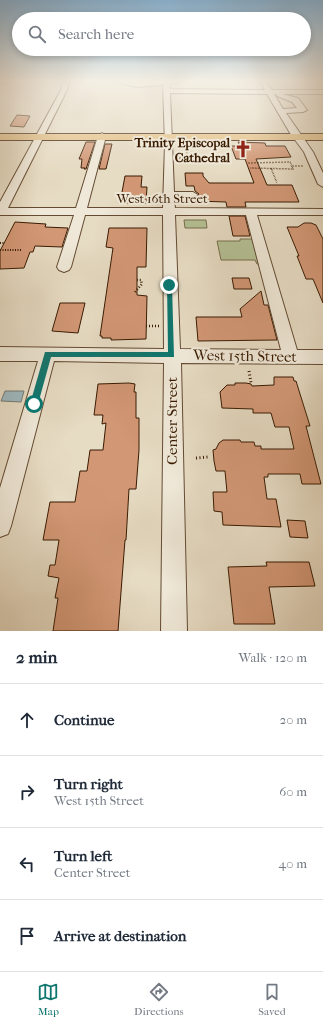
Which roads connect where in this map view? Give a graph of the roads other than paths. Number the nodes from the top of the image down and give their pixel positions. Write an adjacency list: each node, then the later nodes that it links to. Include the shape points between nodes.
1 (54, 110): 7 (street)
2 (170, 110): 10 (street, Center Street)
3 (293, 110): 4 (street)
4 (281, 111): 8 (street)
5 (102, 136): 7 (main road); 10 (main road); 17 (street)
6 (0, 137): 7 (main road)
7 (40, 137): 16 (street)
8 (297, 137): 9 (main road); 10 (main road); 11 (street)
9 (323, 137)
10 (175, 140): 14 (street, Center Street)
11 (308, 152): 12 (street); 13 (street)
12 (320, 152)
13 (323, 184)
14 (169, 195): 15 (street); 18 (street, Center Street)
15 (193, 195)
16 (0, 211): 17 (street, West 16th Street)
17 (80, 211): 18 (street, West 16th Street); 21 (street)
18 (170, 212): 19 (street, West 16th Street); 24 (street, Center Street, via 169,292)
19 (250, 212): 20 (street, West 16th Street); 25 (street)
20 (323, 212)
21 (64, 267)
22 (0, 354): 23 (street, West 15th Street)
23 (48, 354): 24 (street, West 15th Street); 27 (street)
24 (172, 355): 25 (street, West 15th Street); 28 (street, Center Street)
25 (290, 356): 26 (street, West 15th Street)
26 (323, 357)
27 (0, 526)
28 (174, 631)

